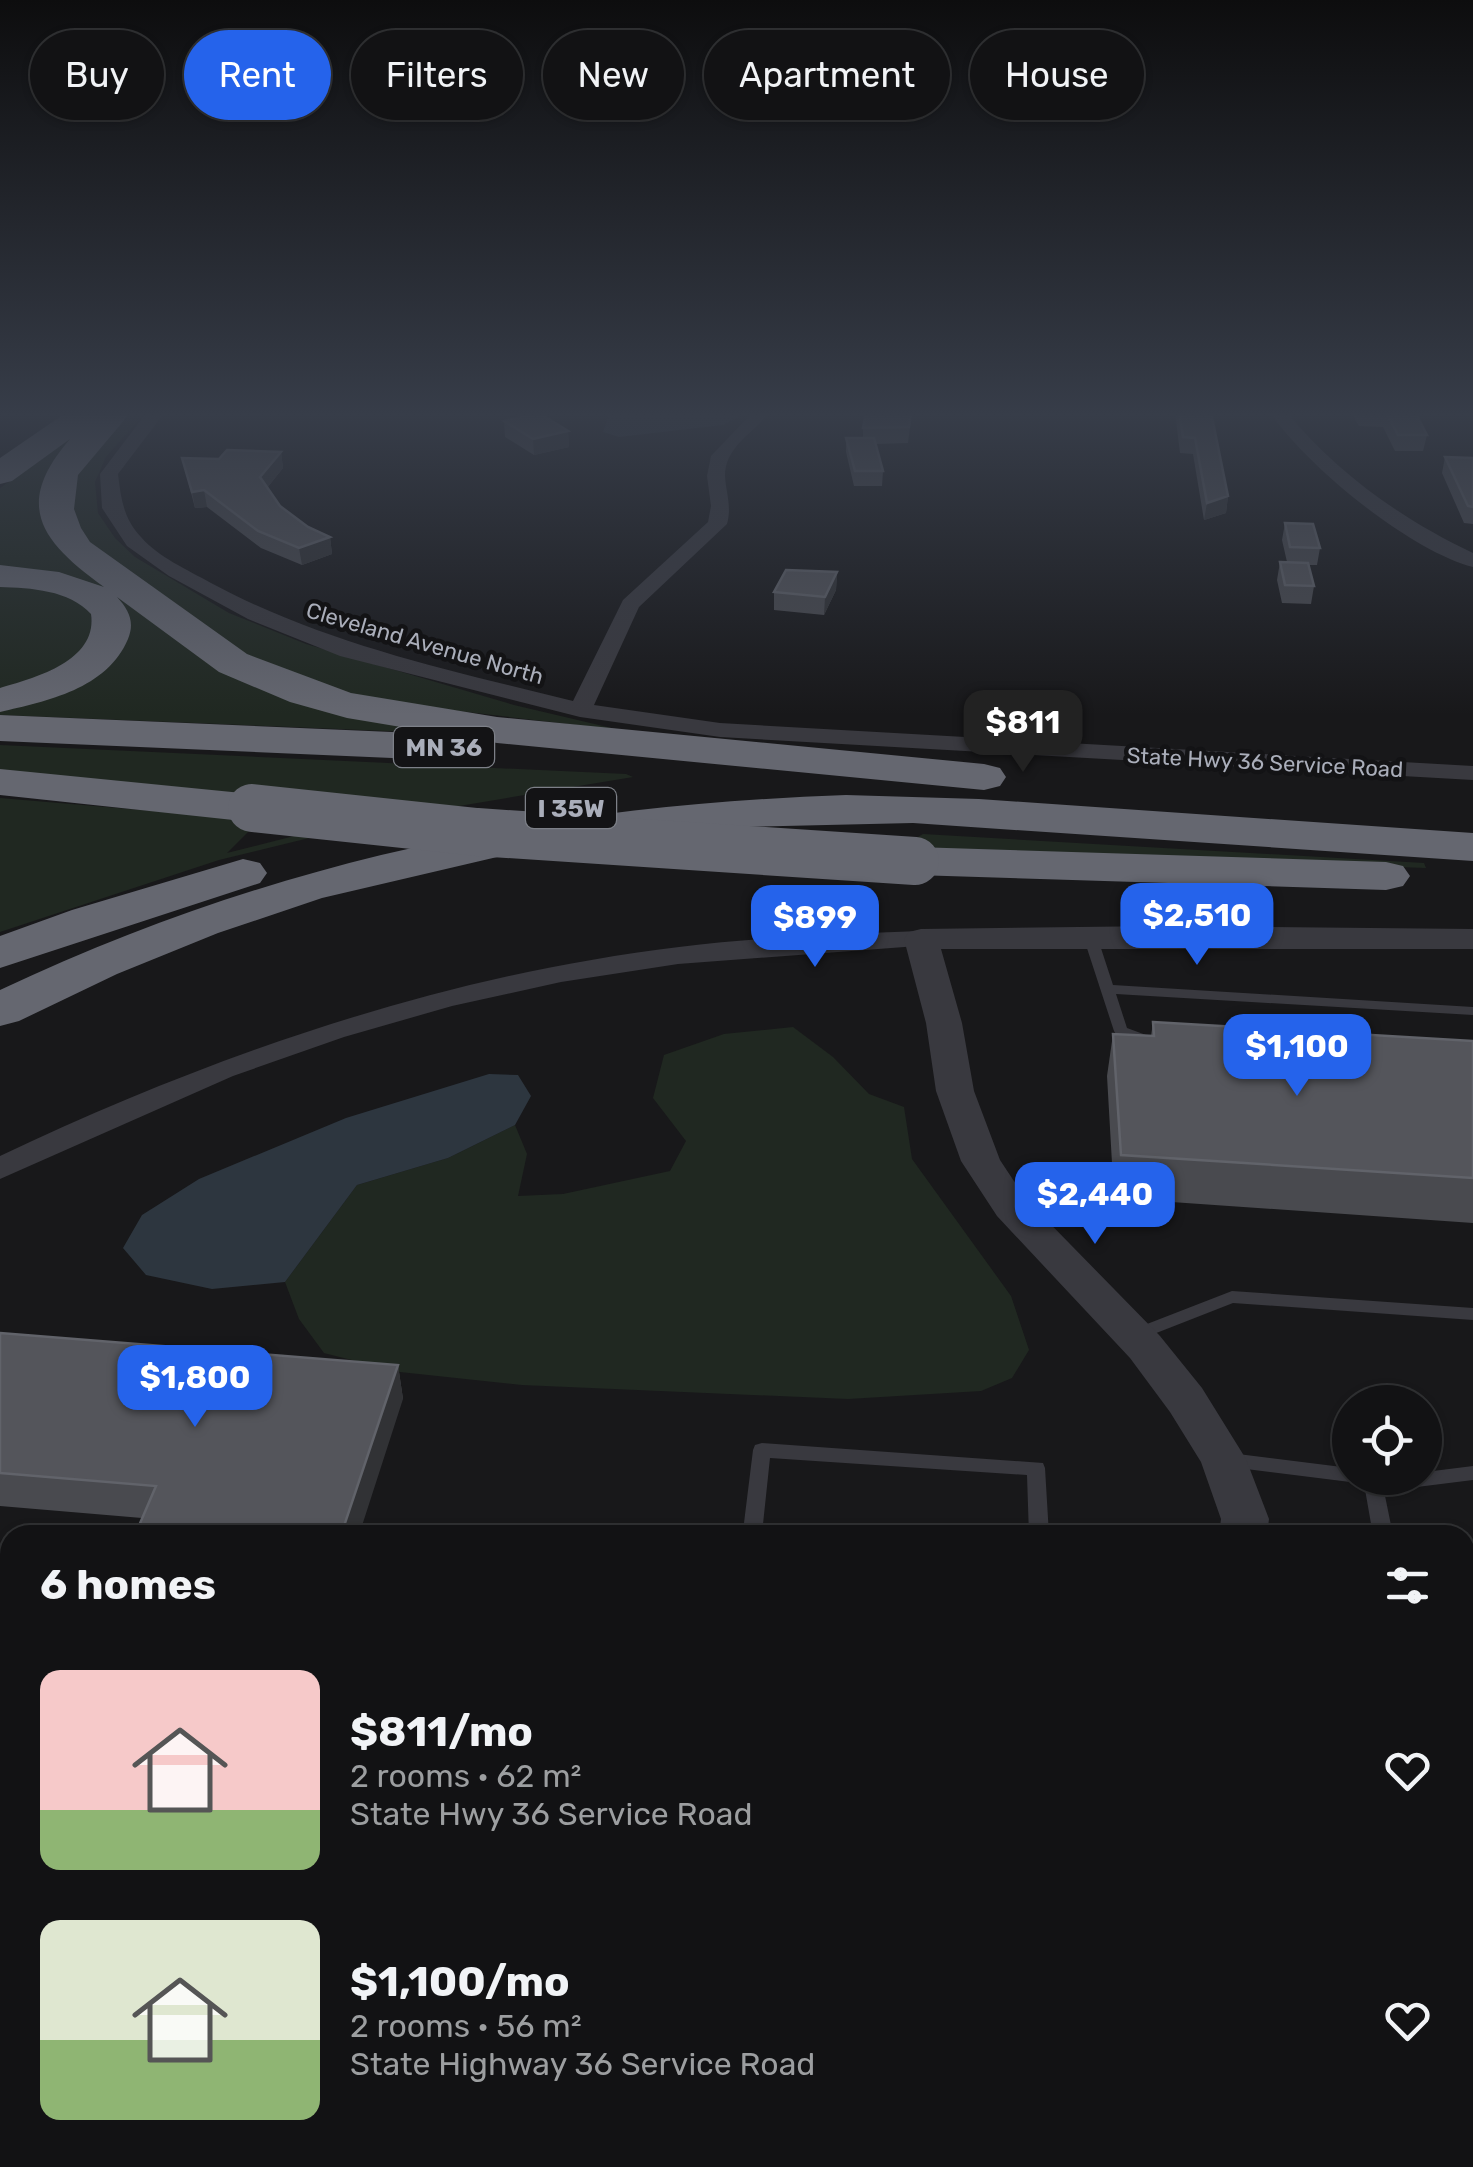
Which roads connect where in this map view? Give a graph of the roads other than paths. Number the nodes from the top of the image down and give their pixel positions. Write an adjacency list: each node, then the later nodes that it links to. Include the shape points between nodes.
1 (57, 513): 12 (highway, via 77,550 204,644 266,678 348,705 445,723)
2 (116, 513): 10 (street, Cleveland Avenue North, via 151,555 286,629)
3 (720, 513): 10 (street, via 717,524 630,604)
4 (1390, 513): 5 (street)
5 (1442, 546): 6 (street); 7 (street)
6 (1473, 547)
7 (1473, 561)
8 (0, 576): 9 (highway, via 78,587 106,607 112,631 106,646 78,670)
9 (0, 700)
10 (580, 710): 13 (street, State Hwy 36 Service Road, via 720,730)
11 (0, 728): 12 (highway, MN 36)
12 (887, 769): 15 (highway, MN 36)
13 (1473, 774)
14 (0, 782): 18 (highway, bridge, via 610,842)
15 (1161, 792): 16 (highway, I 35W); 22 (highway, I 35W, via 787,790 527,814 264,868)
16 (1473, 808)
17 (1473, 847): 24 (highway, I 35W, via 920,809 777,810 586,826 299,891 156,940)
18 (1473, 879)
19 (1090, 936): 20 (street); 21 (street); 23 (lane)
20 (921, 939): 27 (street, via 663,955 456,994 241,1060); 29 (street, via 955,1091 981,1161 1032,1232)
21 (1473, 939)
22 (0, 952)
23 (1108, 989): 25 (lane); 26 (lane, via 1124,1034)
24 (0, 1010)
25 (1473, 1011)
26 (1149, 1038)
27 (0, 1168)
28 (1473, 1314): 29 (lane, via 1232,1297)
29 (1133, 1336): 30 (street)
30 (1223, 1459): 31 (lane); 37 (street)
31 (1332, 1472)
32 (1473, 1473): 33 (lane)
33 (1442, 1477)
34 (1377, 1495): 38 (lane)
35 (755, 1525): 36 (lane, via 762,1450 1036,1468)
36 (1039, 1525)
37 (1244, 1525)
38 (1382, 1525)

